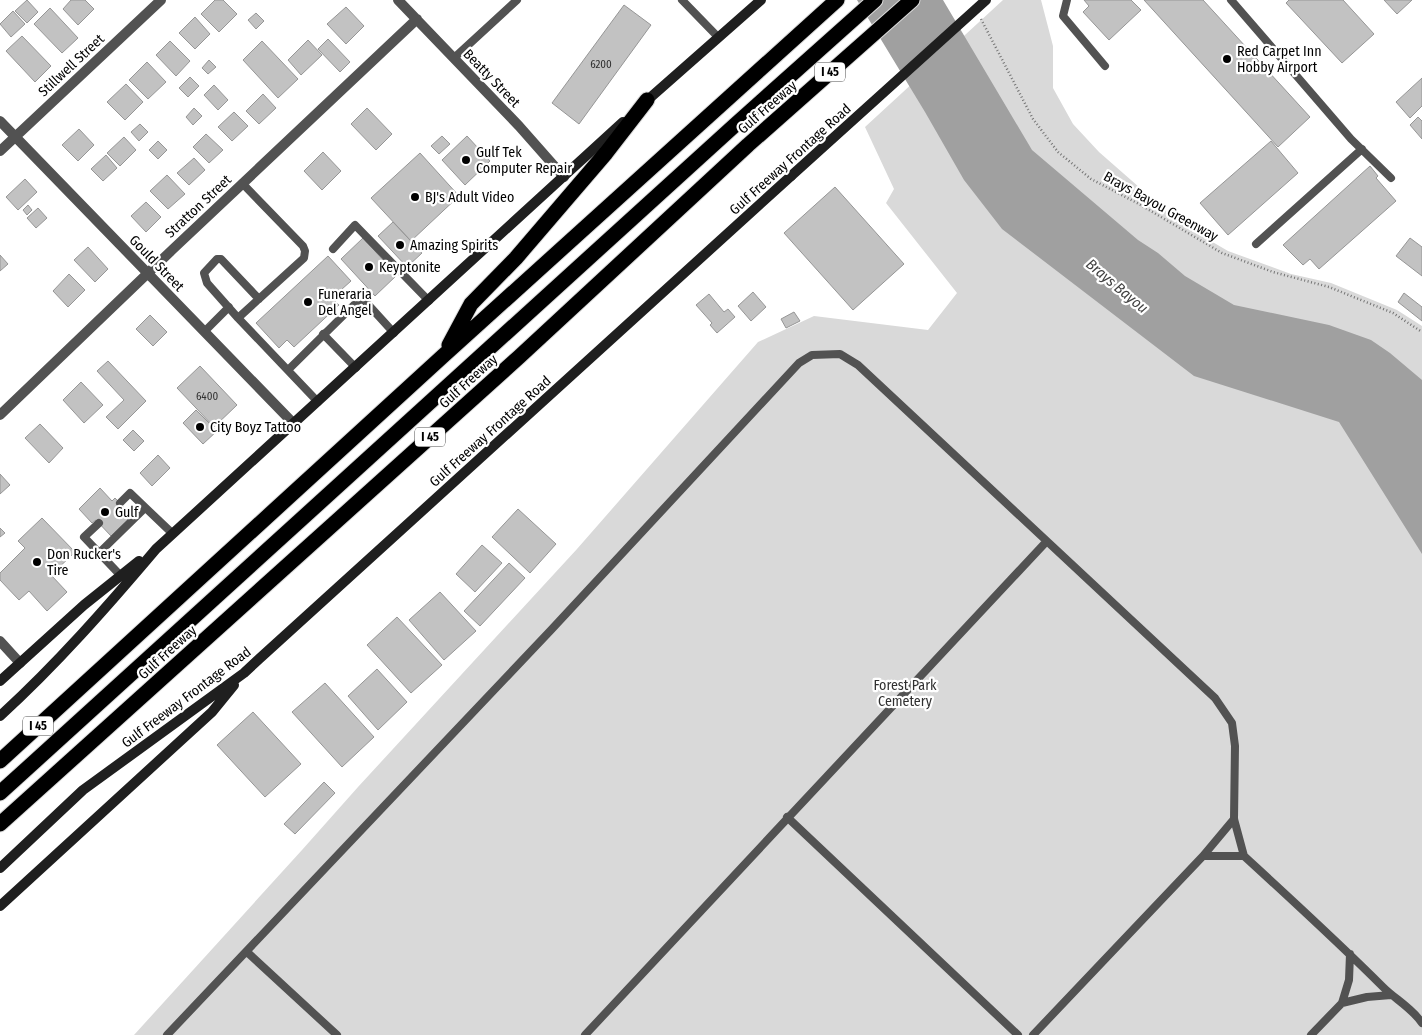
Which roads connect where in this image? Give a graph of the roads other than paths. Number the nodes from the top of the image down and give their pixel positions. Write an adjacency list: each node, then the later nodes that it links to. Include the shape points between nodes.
1 (161, 0): 18 (street, Stillwell Street)
2 (398, 0): 12 (street, Beatty Street)
3 (517, 0): 14 (lane)
4 (682, 0): 13 (lane)
5 (760, 0): 13 (main road)
6 (837, 0): 34 (highway, I 45)
7 (876, 0): 54 (highway, Gulf Freeway)
8 (912, 0): 56 (highway, Gulf Freeway / I 45)
9 (986, 0): 50 (main road, Gulf Freeway Frontage Road, bridge)
10 (1067, 0): 15 (lane, via 1063,16)
11 (1231, 0): 19 (lane)
12 (417, 19): 14 (street, Beatty Street); 23 (street, Stratton Street)
13 (718, 37): 16 (main road)
14 (454, 58): 21 (street, Beatty Street)
15 (1105, 66)
16 (647, 100): 21 (main road); 34 (highway, via 516,258 471,304)
17 (0, 121): 18 (street, Gould Street)
18 (15, 136): 20 (street, Stillwell Street); 26 (street, Gould Street)
19 (1362, 149): 22 (lane); 24 (lane)
20 (0, 151)
21 (564, 177): 28 (main road)
22 (1391, 178)
23 (242, 183): 26 (street, Stratton Street); 27 (lane, via 305,251 304,258)
24 (1256, 244)
25 (333, 249): 28 (lane, via 355,225)
26 (148, 274): 31 (street, Gould Street); 38 (street, Stratton Street)
27 (259, 299): 29 (lane, via 224,261 217,259 204,273 204,278); 30 (lane)
28 (429, 301): 32 (main road)
29 (229, 307): 30 (lane); 31 (lane)
30 (238, 318): 36 (lane)
31 (205, 331): 39 (street, Gould Street)
32 (394, 333): 33 (lane, via 360,299); 35 (main road)
33 (324, 334): 35 (lane); 36 (lane)
34 (443, 356): 53 (highway, I 45)
35 (356, 368): 37 (main road)
36 (288, 370): 37 (lane)
37 (318, 402): 39 (main road)
38 (0, 415)
39 (294, 424): 43 (main road)
40 (120, 503): 41 (lane, via 130,493)
41 (145, 508): 43 (lane); 46 (lane)
42 (99, 523): 46 (lane, via 84,537)
43 (173, 534): 45 (main road)
44 (1046, 542): 55 (lane); 57 (lane, via 1215,698 1232,722 1235,746); 63 (lane, via 858,365 840,354 812,354 799,363)
45 (156, 549): 47 (main road); 52 (main road, via 30,689)
46 (99, 553): 47 (lane)
47 (121, 576): 49 (main road, via 84,604)
48 (0, 642): 49 (street)
49 (20, 663): 51 (main road)
50 (244, 673): 61 (main road, Gulf Freeway Frontage Road, via 83,790); 62 (main road, via 212,712)
51 (0, 681)
52 (0, 716)
53 (0, 761)
54 (0, 793)
55 (787, 817): 70 (lane); 71 (lane)
56 (5, 819): 58 (highway, Gulf Freeway)
57 (1234, 819): 59 (lane); 60 (lane)
58 (0, 832)
59 (1203, 856): 60 (lane); 72 (lane)
60 (1244, 856): 64 (lane)
61 (0, 868)
62 (0, 906)
63 (247, 952): 68 (lane); 69 (lane)
64 (1350, 954): 65 (lane); 66 (lane, via 1349,980)
65 (1391, 995): 66 (lane); 67 (lane)
66 (1342, 1003): 73 (lane)
67 (1422, 1022)
68 (168, 1035)
69 (337, 1035)
70 (585, 1035)
71 (1018, 1035)
72 (1033, 1035)
73 (1311, 1035)

